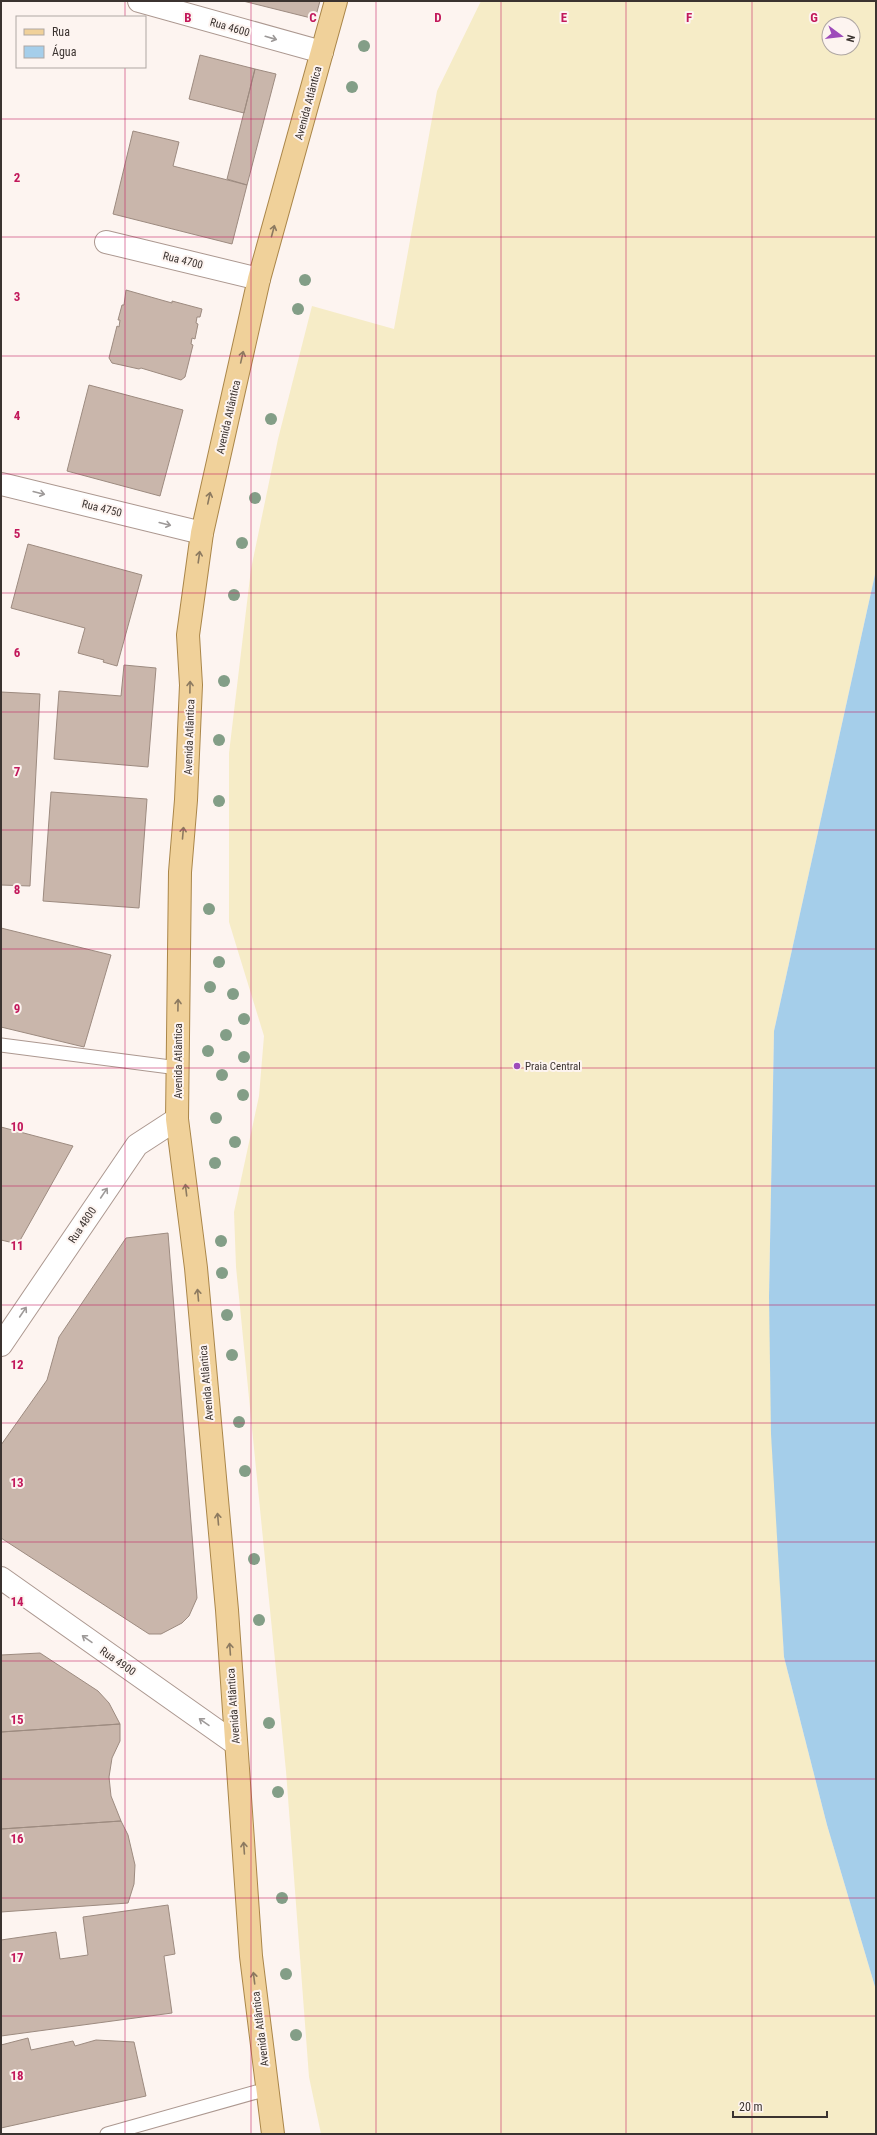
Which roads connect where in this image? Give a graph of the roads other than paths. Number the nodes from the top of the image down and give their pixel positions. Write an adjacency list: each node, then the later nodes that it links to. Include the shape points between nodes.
1 (139, 1): 3 (street, Rua 4600, one-way to 3)
2 (336, 1): 3 (main road, Avenida Atlântica)
3 (322, 52): 5 (main road, Avenida Atlântica, one-way to 3)
4 (106, 242): 5 (street, Rua 4700)
5 (259, 279): 7 (main road, Avenida Atlântica, one-way to 5)
6 (1, 484): 7 (street, Rua 4750, one-way to 7)
7 (202, 533): 9 (main road, Avenida Atlântica, one-way to 7, via 180,872 191,685 188,635)
8 (1, 1045): 9 (lane)
9 (178, 1068): 10 (main road, Avenida Atlântica)
10 (177, 1119): 11 (street, Rua 4800, one-way to 10, via 137,1145); 13 (main road, Avenida Atlântica, one-way to 10, via 227,1610 196,1268)
11 (1, 1345)
12 (1, 1578): 13 (street, Rua 4900, one-way to 12)
13 (236, 1744): 14 (main road, Avenida Atlântica, one-way to 13, via 252,1956)
14 (267, 2088): 15 (lane); 16 (main road, Avenida Atlântica)
15 (107, 2134)
16 (274, 2134)

